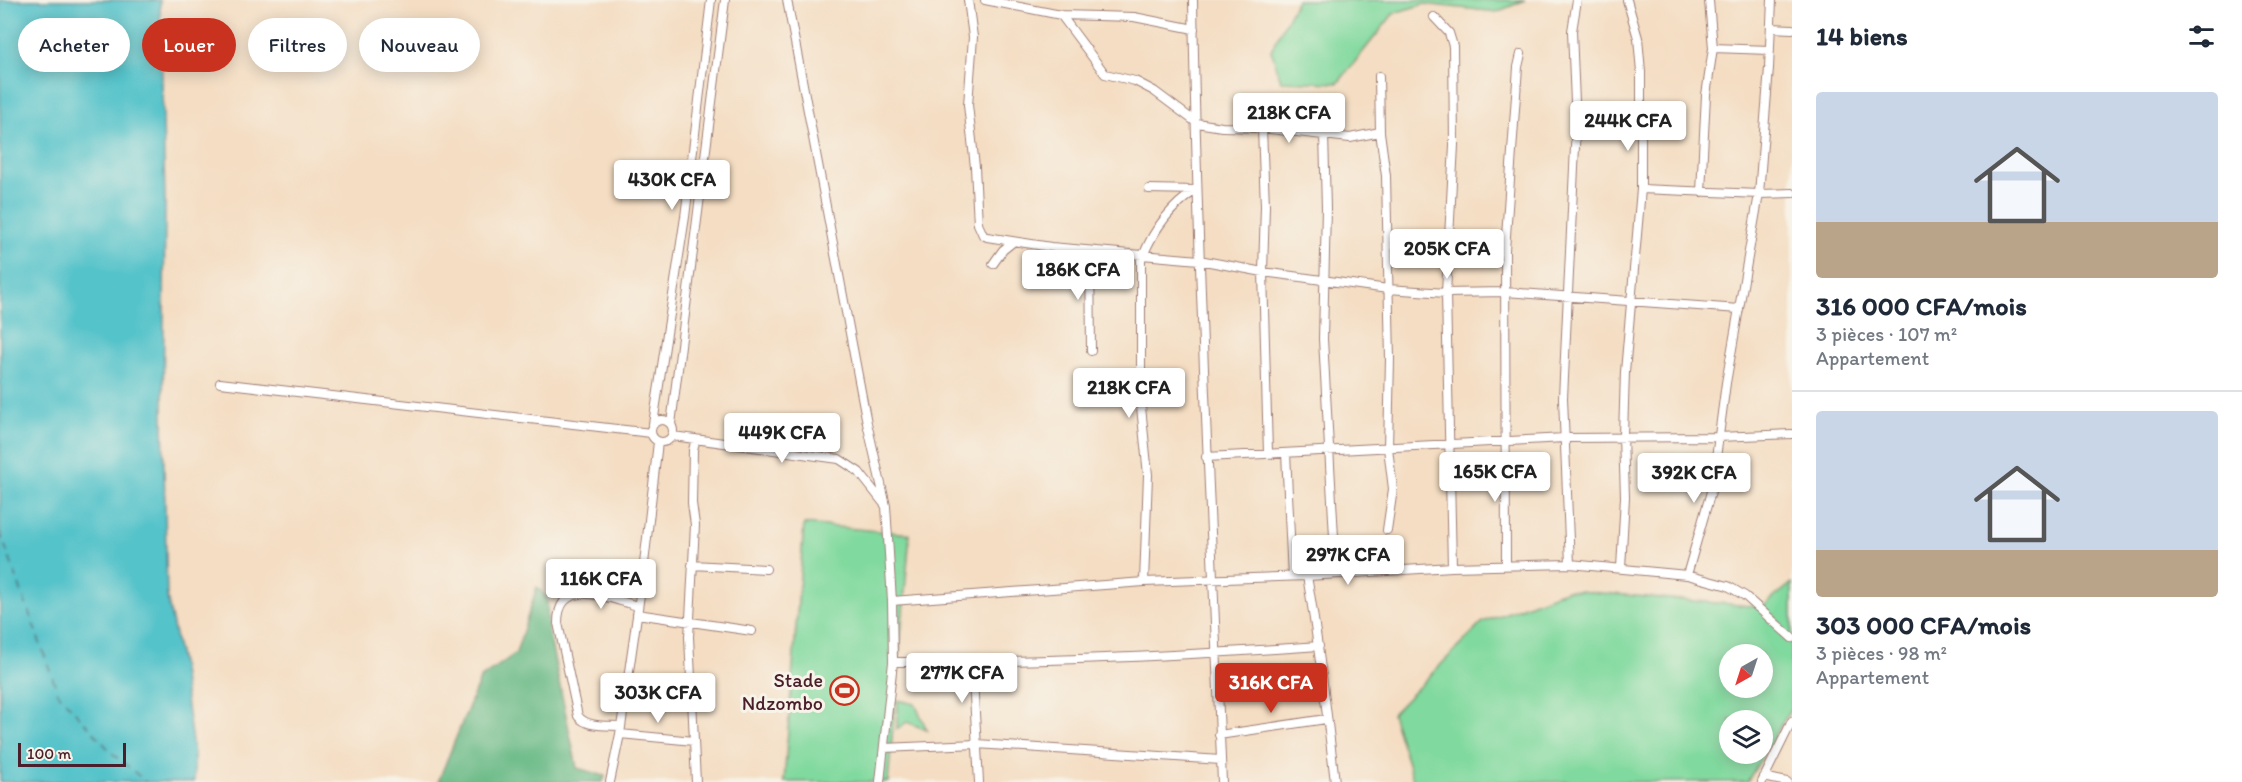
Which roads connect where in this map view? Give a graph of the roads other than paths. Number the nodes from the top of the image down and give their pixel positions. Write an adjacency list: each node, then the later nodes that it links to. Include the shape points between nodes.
1 (711, 0): 45 (street, via 685,217)
2 (725, 0): 46 (street)
3 (787, 0): 62 (street)
4 (968, 0): 30 (street, via 973,37 968,105 978,224 983,235)
5 (985, 0): 11 (street)
6 (1193, 0): 13 (street)
7 (1577, 0): 40 (street, via 1572,31 1576,126)
8 (1627, 0): 25 (street, via 1638,38 1641,72)
9 (1772, 0): 14 (street)
10 (1709, 1): 16 (street)
11 (1061, 15): 13 (street, via 1134,17); 20 (street, via 1105,74 1135,81 1154,91)
12 (1434, 17): 39 (street, via 1449,33 1453,46 1454,145)
13 (1194, 28): 20 (street)
14 (1771, 28): 15 (street); 17 (street)
15 (1792, 29)
16 (1713, 48): 17 (street); 27 (street, via 1706,95)
17 (1770, 50): 29 (street)
18 (1521, 54): 38 (street)
19 (1379, 76): 22 (street)
20 (1197, 123): 21 (street); 26 (street)
21 (1262, 128): 23 (street); 35 (street)
22 (1380, 132): 23 (street, via 1350,138); 37 (street, via 1386,177)
23 (1324, 134): 36 (street)
24 (1149, 189): 26 (street)
25 (1641, 189): 27 (street); 41 (street)
26 (1196, 190): 32 (street, via 1153,232); 33 (street)
27 (1701, 192): 29 (street)
28 (1792, 193): 29 (street)
29 (1759, 194): 42 (street)
30 (1013, 242): 31 (street); 34 (street)
31 (1090, 250): 32 (street); 43 (street)
32 (1142, 255): 33 (street); 75 (street, via 1141,407 1148,475)
33 (1199, 260): 35 (street); 61 (street)
34 (993, 264)
35 (1263, 272): 36 (street); 59 (street)
36 (1324, 281): 37 (street); 58 (street)
37 (1388, 289): 39 (street); 57 (street)
38 (1505, 292): 39 (street); 40 (street); 55 (street)
39 (1446, 293): 56 (street)
40 (1567, 296): 41 (street); 52 (street)
41 (1630, 302): 42 (street); 50 (street)
42 (1739, 309): 51 (street)
43 (1091, 351)
44 (220, 383): 47 (street)
45 (653, 424): 46 (street, via 662,420); 47 (street)
46 (671, 424): 49 (street)
47 (651, 433): 54 (street)
48 (1792, 434): 51 (street)
49 (672, 436): 53 (street); 54 (street)
50 (1623, 436): 51 (street); 52 (street); 68 (street)
51 (1718, 437): 71 (street, via 1710,497)
52 (1565, 438): 55 (street); 64 (street)
53 (696, 439): 62 (street, via 839,459 859,472); 65 (street)
54 (658, 442): 77 (street)
55 (1505, 442): 56 (street); 66 (street)
56 (1450, 444): 57 (street); 67 (street)
57 (1388, 448): 58 (street); 63 (street, via 1393,489)
58 (1329, 452): 60 (street); 70 (street)
59 (1268, 453): 60 (street); 61 (street)
60 (1286, 453): 72 (street)
61 (1206, 457): 74 (street)
62 (886, 506): 76 (street)
63 (1387, 530)
64 (1570, 564): 66 (street); 68 (street)
65 (692, 565): 69 (street); 78 (street)
66 (1506, 565): 67 (street)
67 (1452, 567): 70 (street)
68 (1622, 568): 71 (street)
69 (766, 569)
70 (1336, 573): 73 (street)
71 (1687, 575): 80 (street, via 1737,590)
72 (1292, 576): 73 (street); 74 (street)
73 (1307, 576): 81 (street)
74 (1213, 580): 75 (street); 82 (street)
75 (1144, 582): 76 (street)
76 (892, 601): 83 (street)
77 (638, 610): 78 (street); 87 (street); 87 (street, via 580,593 564,601 558,614 578,716 588,723)
78 (690, 621): 79 (street); 89 (street)
79 (752, 632)
80 (1792, 638)
81 (1319, 646): 82 (street); 85 (street)
82 (1216, 653): 84 (street); 88 (street)
83 (893, 662): 84 (street); 91 (street)
84 (972, 662): 90 (street)
85 (1326, 719): 88 (street); 99 (street)
86 (1792, 721): 93 (street)
87 (621, 730): 89 (street); 94 (street)
88 (1219, 735): 92 (street)
89 (694, 741): 95 (street)
90 (977, 744): 91 (street); 92 (street); 97 (street)
91 (884, 748): 96 (street)
92 (1221, 760): 98 (street)
93 (1763, 779): 100 (street)
94 (610, 782)
95 (696, 782)
96 (879, 782)
97 (979, 782)
98 (1222, 782)
99 (1335, 782)
100 (1787, 782)

